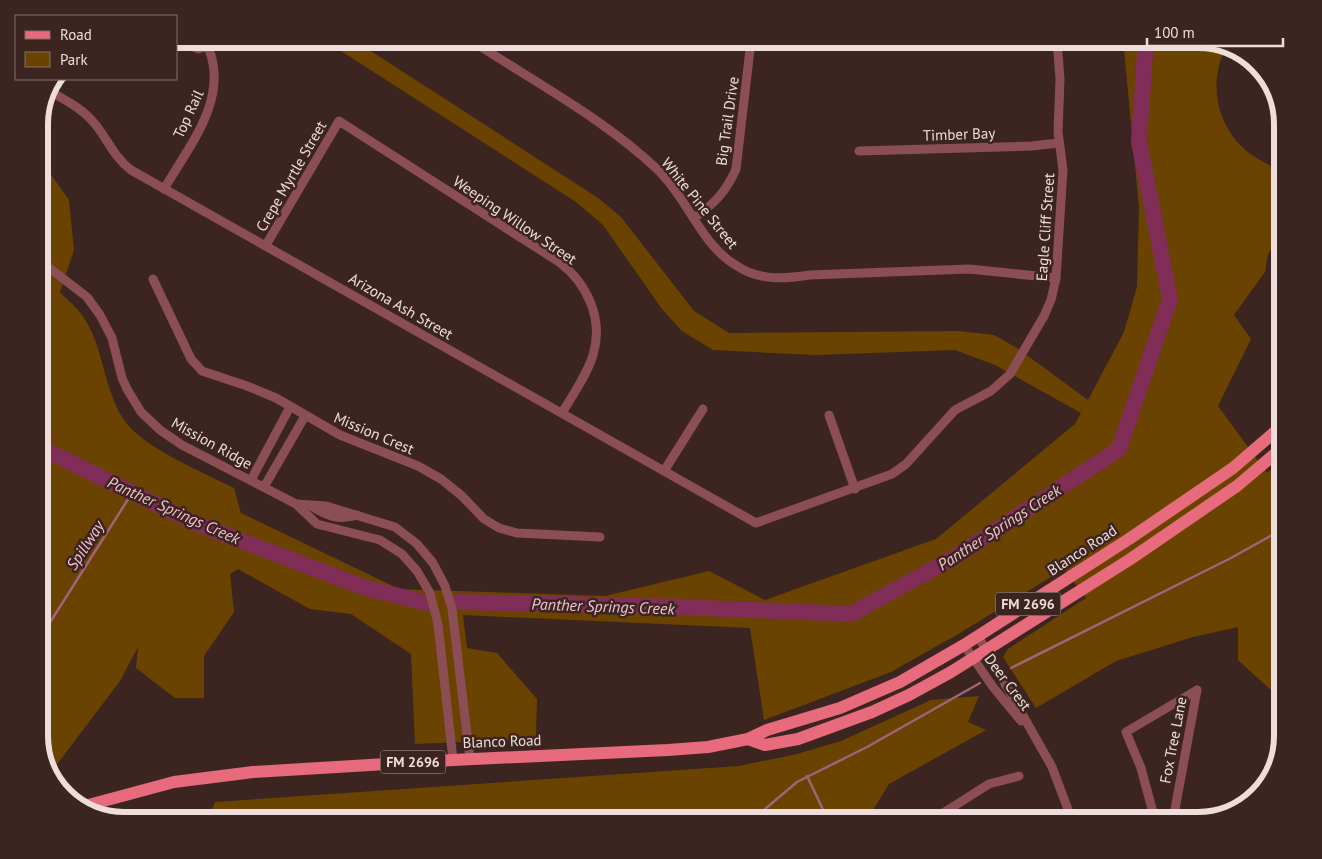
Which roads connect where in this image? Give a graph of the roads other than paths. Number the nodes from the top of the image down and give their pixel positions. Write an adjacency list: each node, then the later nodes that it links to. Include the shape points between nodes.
1 (195, 47): 2 (street)
2 (208, 47): 10 (street, Top Rail, via 216,74 213,98)
3 (481, 47): 11 (street, White Pine Street, via 622,139 660,172)
4 (750, 47): 11 (street, Big Trail Drive, via 736,169 719,199)
5 (1058, 47): 8 (street, Eagle Cliff Street)
6 (54, 94): 10 (street, Arizona Ash Street, via 89,117 124,165)
7 (339, 122): 12 (street, Crepe Myrtle Street); 18 (street, Weeping Willow Street, via 558,262 578,280 591,302 596,319 594,353)
8 (1059, 142): 9 (street, Timber Bay, via 1030,146); 14 (street, Eagle Cliff Street, via 1063,170)
9 (860, 151)
10 (164, 189): 12 (street, Arizona Ash Street)
11 (694, 218): 14 (street, White Pine Street, via 718,251 731,262 754,274 771,278 969,269)
12 (266, 245): 18 (street, Arizona Ash Street)
13 (50, 270): 26 (street, Mission Ridge, via 87,297 100,315 112,338 127,390 150,421 182,445)
14 (1056, 278): 28 (street, Eagle Cliff Street, via 1044,316 1010,374 991,391 955,410 899,470)
15 (153, 279): 16 (street, Mission Crest, via 191,359 202,371 247,386)
16 (290, 407): 20 (street, Mission Crest); 26 (street)
17 (703, 409): 25 (street)
18 (562, 413): 25 (street, Arizona Ash Street)
19 (829, 415): 28 (street)
20 (305, 416): 27 (street); 33 (street, Mission Crest, via 340,435 393,455 441,479 484,519 499,528 517,533)
21 (1274, 432): 22 (main road, Blanco Road / FM 2696)
22 (1269, 437): 23 (main road); 34 (main road, Blanco Road / FM 2696, via 1233,468 1153,523)
23 (1274, 442)
24 (1274, 454): 36 (main road, Blanco Road / FM 2696, via 1238,486 1129,560)
25 (664, 471): 31 (street, Arizona Ash Street)
26 (251, 480): 27 (street, Mission Ridge)
27 (264, 487): 29 (street, Mission Ridge)
28 (855, 489): 31 (street, Eagle Cliff Street)
29 (296, 504): 30 (street, Mission Ridge, via 311,506 325,515 343,519); 32 (street, Mission Ridge, via 317,524)
30 (357, 515): 32 (street); 38 (street, Mission Ridge, via 394,527 417,544 433,563 452,609)
31 (756, 524)
32 (354, 533): 39 (street, Mission Ridge, via 380,540 402,554 417,571 430,593 438,624)
33 (600, 537)
34 (978, 636): 35 (main road, Blanco Road / FM 2696); 36 (street, Deer Crest)
35 (964, 645): 37 (street, Deer Crest); 41 (main road, Blanco Road / FM 2696, via 900,682 840,708)
36 (986, 650): 37 (main road, Blanco Road / FM 2696); 40 (street, Deer Crest)
37 (972, 658): 40 (street, Deer Crest); 41 (main road, Blanco Road / FM 2696, via 909,695 829,728 765,745)
38 (460, 666): 39 (street); 42 (street, Mission Ridge)
39 (443, 668): 43 (street, Mission Ridge)
40 (1031, 734): 47 (street, Deer Crest, via 1052,767)
41 (748, 739): 42 (main road, Blanco Road / FM 2696, via 686,749)
42 (470, 759): 43 (main road, Blanco Road / FM 2696)
43 (453, 760): 45 (main road, Blanco Road / FM 2696, via 253,772 174,782)
44 (1018, 776): 46 (street, via 990,784)
45 (93, 805)
46 (945, 812)
47 (1069, 812)
48 (1153, 812): 49 (street, Fox Tree Lane, via 1141,768 1126,732 1197,690)
49 (1174, 812)

